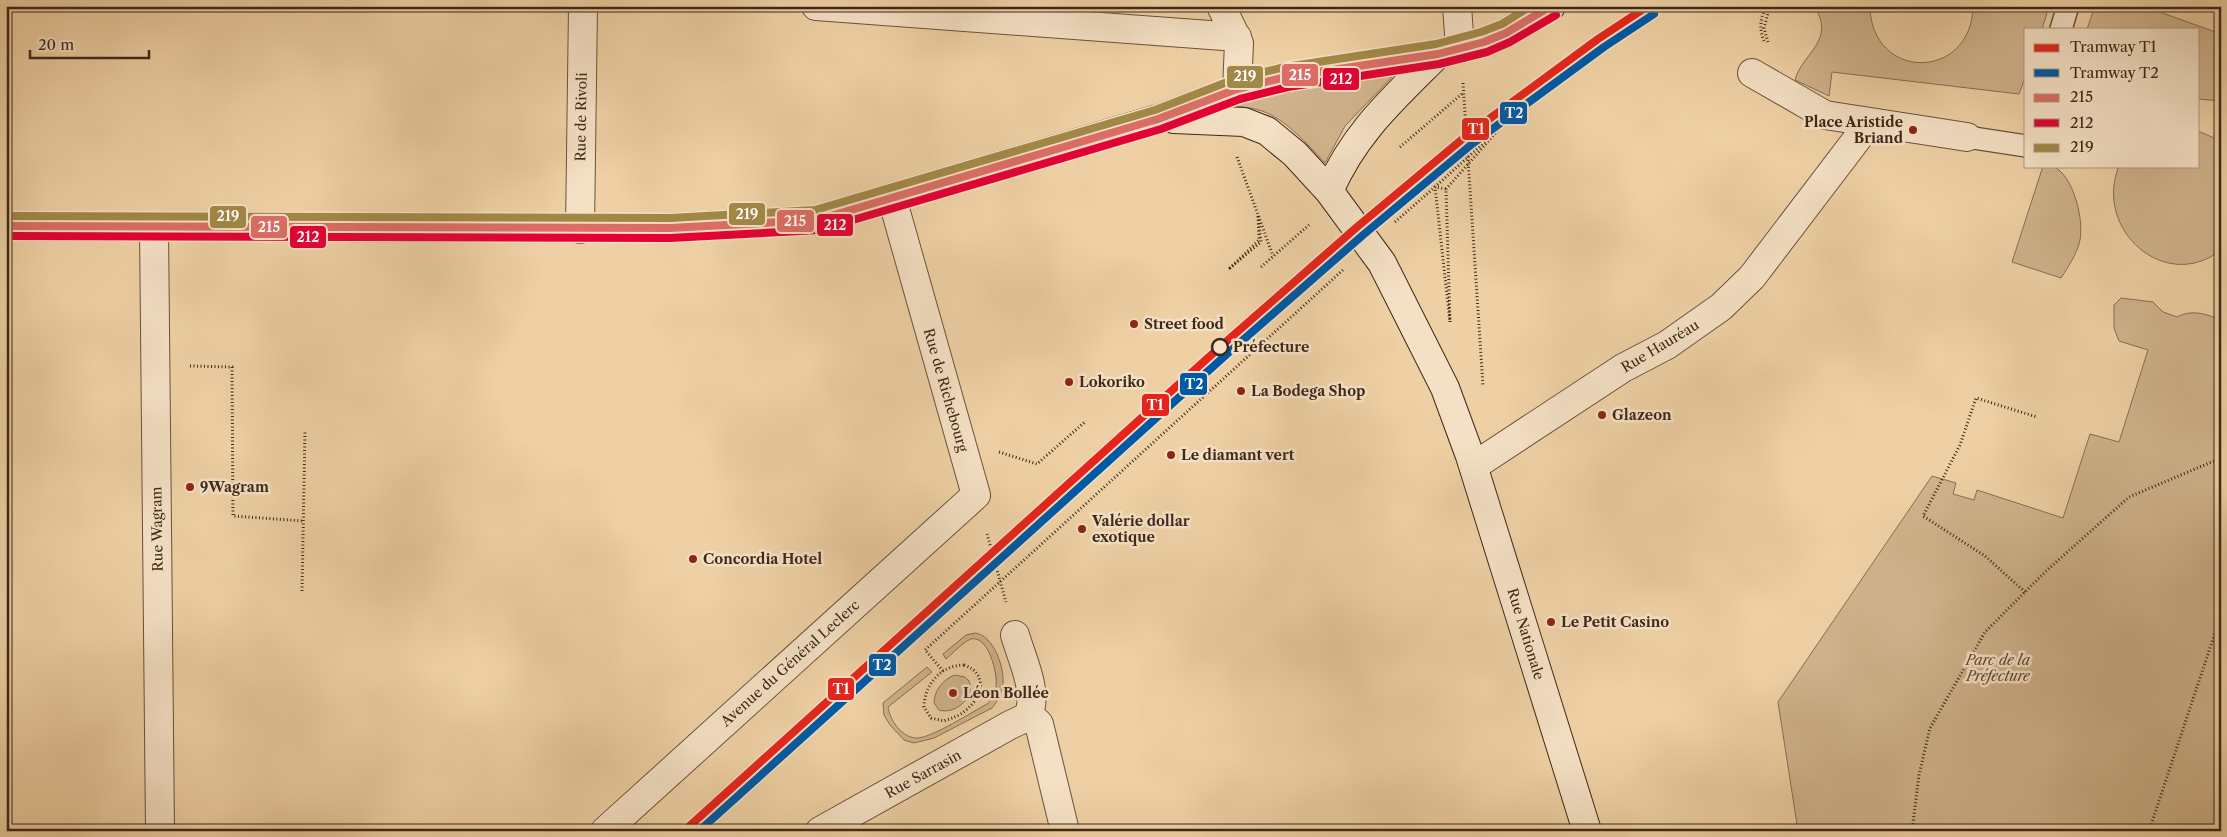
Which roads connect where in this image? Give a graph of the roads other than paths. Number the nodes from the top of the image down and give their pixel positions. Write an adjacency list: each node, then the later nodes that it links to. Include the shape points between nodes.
1 (583, 6): 20 (street, Rue de Rivoli)
2 (816, 6): 8 (street)
3 (1221, 6): 8 (street)
4 (1457, 6): 9 (street)
5 (1551, 6): 9 (street, via 1506,33)
6 (2068, 6): 7 (lane)
7 (2061, 28)
8 (1237, 37): 11 (street, via 1240,50)
9 (1449, 51): 11 (street, via 1294,76); 16 (street, via 1380,112 1341,163)
10 (1752, 73): 13 (street, via 1825,115)
11 (1237, 90): 12 (street)
12 (1208, 110): 16 (street, Rue Nationale, via 1267,131 1295,154); 17 (street, via 1158,119)
13 (1870, 122): 14 (street); 21 (street, Rue Hauréau, via 1752,277 1721,307 1667,345 1623,368)
14 (1967, 137): 15 (lane)
15 (2024, 141)
16 (1329, 190): 21 (street, Rue Nationale, via 1382,263 1445,388)
17 (892, 198): 20 (street, via 817,220); 22 (street, Rue de Richebourg)
18 (6, 226): 19 (street)
19 (154, 227): 20 (street); 25 (street, Rue Wagram)
20 (580, 229)
21 (1474, 466): 29 (street, Rue Nationale)
22 (976, 495): 26 (street, Avenue du Général Leclerc)
23 (1015, 635): 24 (street, via 1031,690 1032,709)
24 (1027, 718): 27 (street, Rue Sarrasin); 28 (street, via 1039,724)
25 (160, 831)
26 (605, 831)
27 (820, 831)
28 (1065, 831)
29 (1586, 831)

